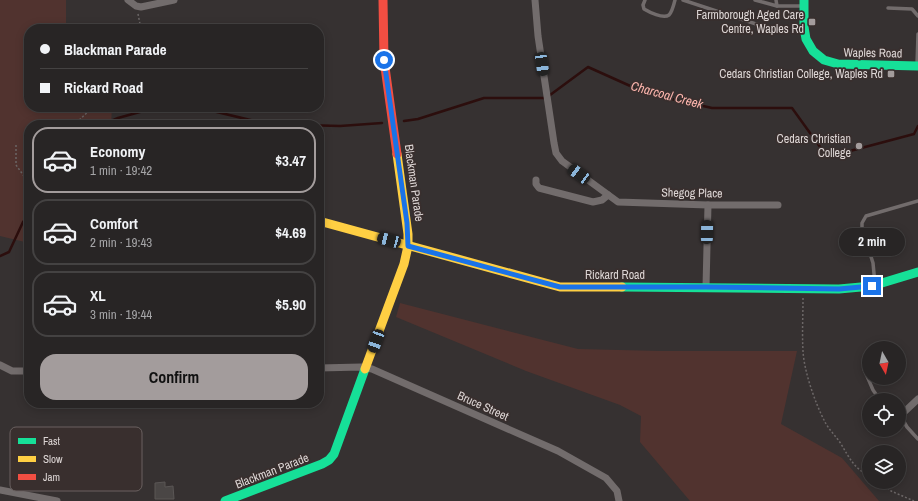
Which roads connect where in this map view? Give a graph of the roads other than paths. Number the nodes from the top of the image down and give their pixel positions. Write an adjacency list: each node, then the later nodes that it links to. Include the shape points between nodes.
1 (128, 0): 2 (street, via 136,6)
2 (174, 0)
3 (383, 0): 23 (street, Blackman Parade, via 384,60)
4 (535, 0): 18 (street, Shegog Place, via 549,110 558,157)
5 (645, 0): 6 (lane, via 644,9 664,16 669,15)
6 (675, 0)
7 (683, 0): 14 (lane)
8 (755, 0): 11 (lane)
9 (776, 0): 11 (lane)
10 (804, 3): 11 (lane); 16 (street, Waples Road, via 806,38 813,51 824,60 838,64)
11 (777, 6)
12 (888, 8): 13 (lane, via 912,9)
13 (918, 16)
14 (771, 29)
15 (918, 34): 16 (lane)
16 (918, 66)
17 (536, 180): 18 (street, via 539,188 593,202)
18 (608, 195): 20 (street, Shegog Place, via 618,202)
19 (918, 201): 25 (lane, via 866,216 864,219 862,228 873,263)
20 (708, 205): 21 (street, Shegog Place); 26 (street)
21 (778, 205)
22 (324, 222): 23 (street, Rickard Road)
23 (408, 246): 26 (street, Rickard Road, via 560,287); 29 (street, Blackman Parade, via 403,269)
24 (918, 272): 25 (street, Rickard Road)
25 (876, 285): 26 (street, Rickard Road, via 839,289)
26 (706, 287)
27 (0, 365): 30 (street, via 12,371)
28 (324, 368): 29 (street, Bruce Street)
29 (366, 368): 37 (street, Blackman Parade, via 334,454 329,460); 38 (street, Bruce Street, via 558,451 606,478 617,491)
30 (24, 371)
31 (918, 399): 32 (street)
32 (906, 409)
33 (906, 425): 34 (lane)
34 (918, 439)
35 (0, 490): 36 (street)
36 (57, 501)
37 (227, 501)
38 (619, 501)

